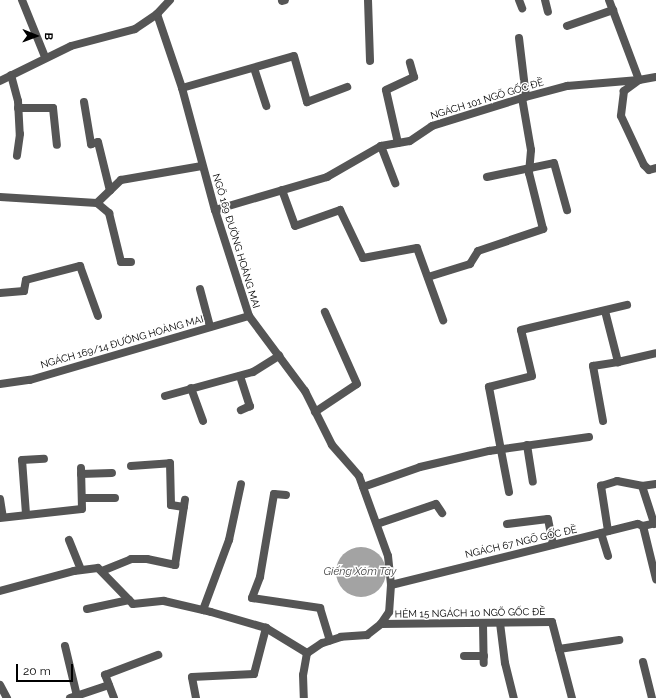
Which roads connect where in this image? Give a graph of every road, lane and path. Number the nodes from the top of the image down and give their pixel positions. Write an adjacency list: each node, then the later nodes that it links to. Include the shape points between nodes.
1 (22, 0): 11 (street)
2 (170, 0): 8 (street)
3 (368, 0): 12 (street)
4 (545, 0): 7 (street)
5 (609, 0): 6 (street)
6 (613, 10): 9 (street); 17 (street)
7 (548, 12)
8 (156, 14): 11 (street, via 135,29 71,46); 20 (street, NGÕ 169 ĐƯỜNG HOÀNG MAI)
9 (567, 26)
10 (519, 38): 21 (street)
11 (45, 57): 15 (street)
12 (370, 61)
13 (410, 63): 25 (street, via 414,77 386,90)
14 (254, 68): 19 (street, via 294,56 307,102); 20 (street); 23 (street)
15 (11, 75): 18 (street); 24 (street)
16 (656, 78): 17 (street, NGÁCH 101 NGÕ GỐC ĐỀ)
17 (638, 80): 21 (street, NGÁCH 101 NGÕ GỐC ĐỀ, via 568,86); 31 (street, via 624,91 621,116 644,166 649,170)
18 (0, 81)
19 (347, 87)
20 (182, 88): 29 (street, NGÕ 169 ĐƯỜNG HOÀNG MAI)
21 (524, 97): 25 (street, NGÁCH 101 NGÕ GỐC ĐỀ, via 432,126 410,140); 30 (street, via 531,150)
22 (84, 102): 35 (street, via 91,144 98,142)
23 (266, 106)
24 (18, 108): 26 (street, via 53,108); 28 (street, via 20,134)
25 (398, 143): 27 (street, NGÁCH 101 NGÕ GỐC ĐỀ)
26 (57, 145)
27 (381, 146): 33 (street); 34 (street, NGÁCH 101 NGÕ GỐC ĐỀ, via 327,178)
28 (17, 156)
29 (202, 166): 35 (street, via 121,180); 38 (street, NGÕ 169 ĐƯỜNG HOÀNG MAI)
30 (530, 167): 32 (street); 39 (street, via 554,163); 41 (street, via 529,173 543,229 478,251 470,264)
31 (656, 168)
32 (487, 177)
33 (395, 183)
34 (282, 190): 38 (street, NGÁCH 101 NGÕ GỐC ĐỀ); 41 (street, via 295,226 340,210 363,258 417,248)
35 (110, 191): 37 (street)
36 (0, 197): 37 (street)
37 (97, 203): 40 (street, via 109,213 121,262)
38 (215, 210): 48 (street, NGÕ 169 ĐƯỜNG HOÀNG MAI)
39 (567, 210)
40 (131, 262)
41 (428, 277): 49 (street)
42 (200, 289): 50 (street)
43 (0, 293): 47 (street, via 24,290 26,280 80,266)
44 (627, 305): 45 (street)
45 (605, 311): 53 (street); 64 (street, via 521,330 532,376 489,387)
46 (326, 312): 59 (street, via 357,384)
47 (98, 316)
48 (249, 316): 50 (street, NGÁCH 169/14 ĐƯỜNG HOÀNG MAI); 52 (street, NGÕ 169 ĐƯỜNG HOÀNG MAI)
49 (443, 320)
50 (210, 327): 55 (street, NGÁCH 169/14 ĐƯỜNG HOÀNG MAI, via 30,380)
51 (656, 353): 53 (street)
52 (279, 356): 54 (street, via 253,372); 59 (street, NGÕ 169 ĐƯỜNG HOÀNG MAI, via 305,391)
53 (618, 362): 61 (street, via 593,366)
54 (240, 376): 56 (street); 58 (street, via 250,406)
55 (0, 384)
56 (191, 388): 57 (street); 60 (street)
57 (165, 396)
58 (241, 410)
59 (316, 412): 72 (street, NGÕ 169 ĐƯỜNG HOÀNG MAI, via 332,445 359,476)
60 (203, 421)
61 (603, 421)
62 (589, 437): 63 (street)
63 (527, 445): 64 (street); 68 (street)
64 (502, 449): 72 (street, via 420,467); 73 (street)
65 (44, 459): 79 (street, via 22,460)
66 (131, 466): 90 (street, via 170,463 171,505 184,504 175,565 147,559 131,559)
67 (112, 473): 76 (street, via 81,471)
68 (533, 482)
69 (241, 484): 96 (street, via 229,540)
70 (656, 484): 71 (street)
71 (642, 486): 81 (street); 85 (street, via 617,481 601,486)
72 (363, 487): 82 (street, NGÕ 169 ĐƯỜNG HOÀNG MAI)
73 (509, 492)
74 (286, 495): 102 (street, via 274,494 260,577 252,598 320,608)
75 (0, 498): 80 (street)
76 (82, 498): 77 (street); 79 (street, via 82,510)
77 (116, 498)
78 (442, 513): 82 (street, via 436,504)
79 (26, 514): 80 (street)
80 (2, 517)
81 (655, 523): 84 (street, NGÁCH 67 NGÕ GỐC ĐỀ)
82 (376, 524): 92 (street, NGÕ 169 ĐƯỜNG HOÀNG MAI, via 388,556)
83 (507, 524): 87 (street, via 548,519)
84 (643, 526): 85 (street, NGÁCH 67 NGÕ GỐC ĐỀ, via 638,524); 91 (street)
85 (604, 532): 87 (street, NGÁCH 67 NGÕ GỐC ĐỀ); 88 (street)
86 (68, 540): 89 (street)
87 (553, 545): 92 (street, NGÁCH 67 NGÕ GỐC ĐỀ)
88 (608, 556)
89 (81, 570): 90 (street, via 98,568); 93 (street)
90 (102, 571): 94 (street)
91 (656, 579)
92 (391, 585): 98 (street, NGÕ 169 ĐƯỜNG HOÀNG MAI, via 389,612)
93 (0, 590)
94 (129, 600): 95 (street); 96 (street, via 133,604 164,601)
95 (87, 609)
96 (203, 610): 100 (street)
97 (500, 623): 99 (street, HẺM 15 NGÁCH 10 NGÕ GỐC ĐỀ); 104 (street, HẺM 15 NGÁCH 10 NGÕ GỐC ĐỀ, via 552,622); 116 (street, via 505,663)
98 (381, 624): 99 (street, HẺM 15 NGÁCH 10 NGÕ GỐC ĐỀ); 102 (street, NGÕ 169 ĐƯỜNG HOÀNG MAI, via 367,635)
99 (483, 624): 107 (street, via 484,659)
100 (266, 628): 105 (street); 114 (street, via 254,674 192,677)
101 (619, 640): 104 (street)
102 (330, 641): 105 (street, NGÕ 169 ĐƯỜNG HOÀNG MAI)
103 (65, 646): 111 (street)
104 (559, 649): 117 (street, HẺM 15 NGÁCH 10 NGÕ GỐC ĐỀ)
105 (307, 653): 115 (street, via 303,675)
106 (158, 655): 110 (street, via 105,676)
107 (464, 656)
108 (643, 662): 118 (street)
109 (0, 685): 112 (street)
110 (109, 685): 111 (street); 113 (street)
111 (74, 697)
112 (7, 698)
113 (114, 698)
114 (196, 698)
115 (304, 698)
116 (514, 698)
117 (572, 698)
118 (652, 698)

